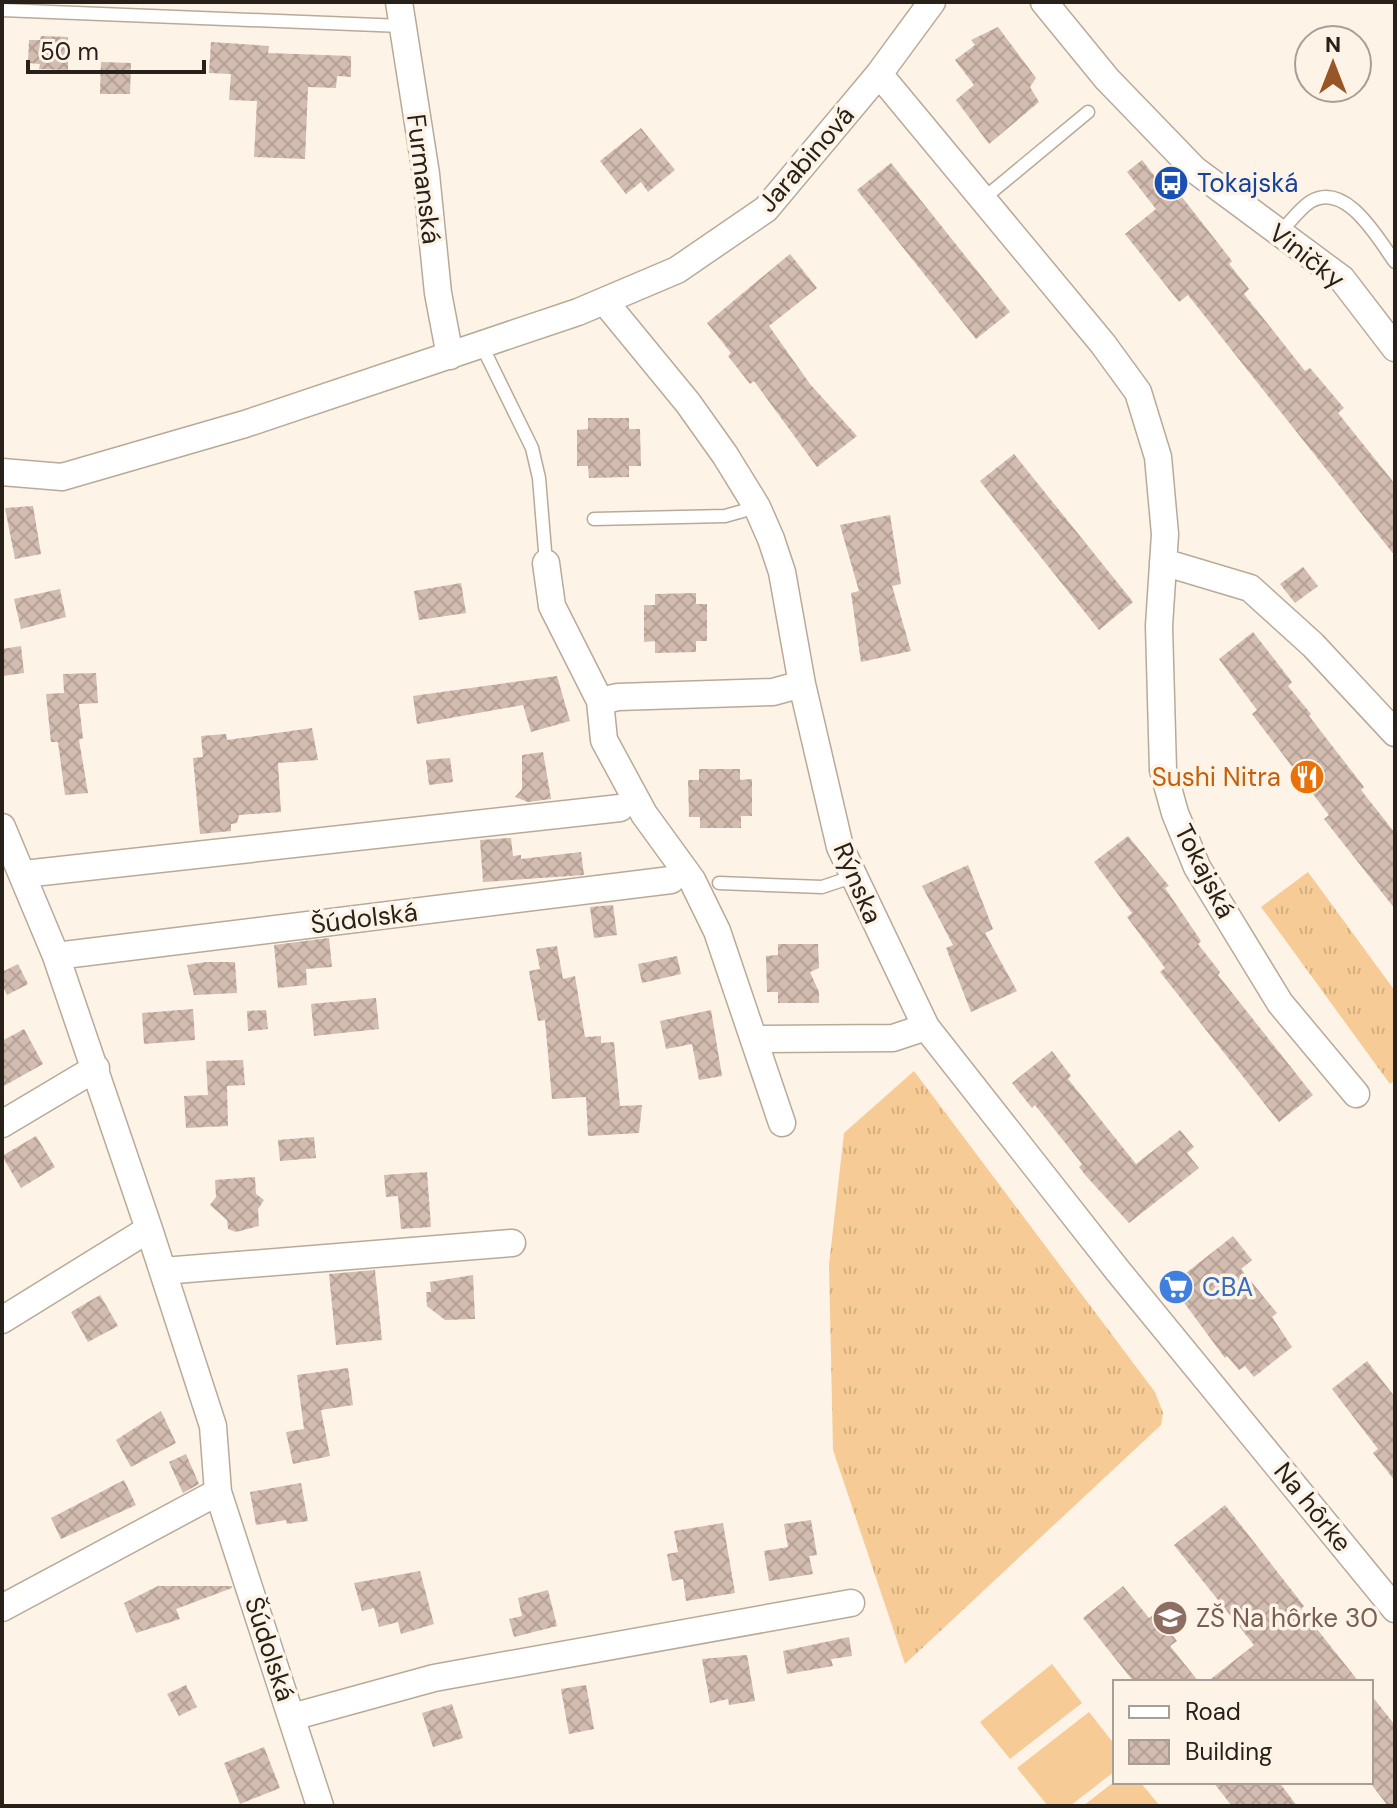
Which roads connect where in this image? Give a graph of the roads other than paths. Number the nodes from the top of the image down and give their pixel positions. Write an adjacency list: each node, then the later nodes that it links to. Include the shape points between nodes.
1 (932, 2): 5 (street, Jarabinová)
2 (1044, 2): 8 (street, Viničky, via 1107,79 1195,170)
3 (2, 10): 4 (lane)
4 (400, 14): 13 (street, Furmanská)
5 (879, 74): 7 (street, Tokajská); 10 (street, Jarabinová, via 766,209 677,270)
6 (1088, 112): 7 (lane)
7 (983, 199): 17 (street, Tokajská, via 1138,392 1158,457)
8 (1279, 233): 9 (lane, via 1312,201 1334,198 1355,210); 12 (street, Viničky, via 1342,279)
9 (1395, 262)
10 (605, 302): 11 (street, Jarabinová); 15 (street, Rýnska, via 688,403)
11 (481, 344): 13 (street, Jarabinová); 18 (lane, via 532,448)
12 (1395, 348)
13 (450, 356): 14 (street, Jarabinová, via 62,477)
14 (2, 472)
15 (757, 507): 16 (lane, via 725,516); 19 (street, Rýnska, via 782,572)
16 (594, 519)
17 (1163, 562): 21 (street, via 1250,588 1313,645); 32 (street, Tokajská, via 1163,770 1175,813 1197,867 1280,1003)
18 (546, 563): 20 (street, via 552,606)
19 (802, 684): 20 (street, via 773,692); 25 (street, Rýnska, via 840,847)
20 (600, 701): 30 (street, via 604,740 617,770 692,880)
21 (1395, 733)
22 (620, 808): 24 (street)
23 (2, 827): 24 (street, Šúdolská)
24 (24, 874): 28 (street, Šúdolská)
25 (852, 877): 27 (lane, via 822,887); 29 (street, Rýnska)
26 (671, 880): 28 (street, Šúdolská)
27 (719, 883)
28 (56, 956): 31 (street, Šúdolská)
29 (926, 1027): 30 (street, via 893,1038); 39 (street, Rýnska)
30 (757, 1039): 33 (street)
31 (96, 1068): 34 (street); 35 (street, Šúdolská)
32 (1356, 1094)
33 (782, 1123)
34 (2, 1124)
35 (149, 1229): 37 (street, Šúdolská); 38 (street)
36 (512, 1243): 37 (street)
37 (163, 1271): 40 (street, Šúdolská, via 213,1426)
38 (2, 1320)
39 (1232, 1406): 43 (street, Na hôrke)
40 (218, 1492): 42 (street); 44 (street, Šúdolská)
41 (851, 1603): 44 (street, via 434,1678)
42 (2, 1608)
43 (1395, 1609)
44 (292, 1717): 45 (street, Šúdolská)
45 (320, 1806)

